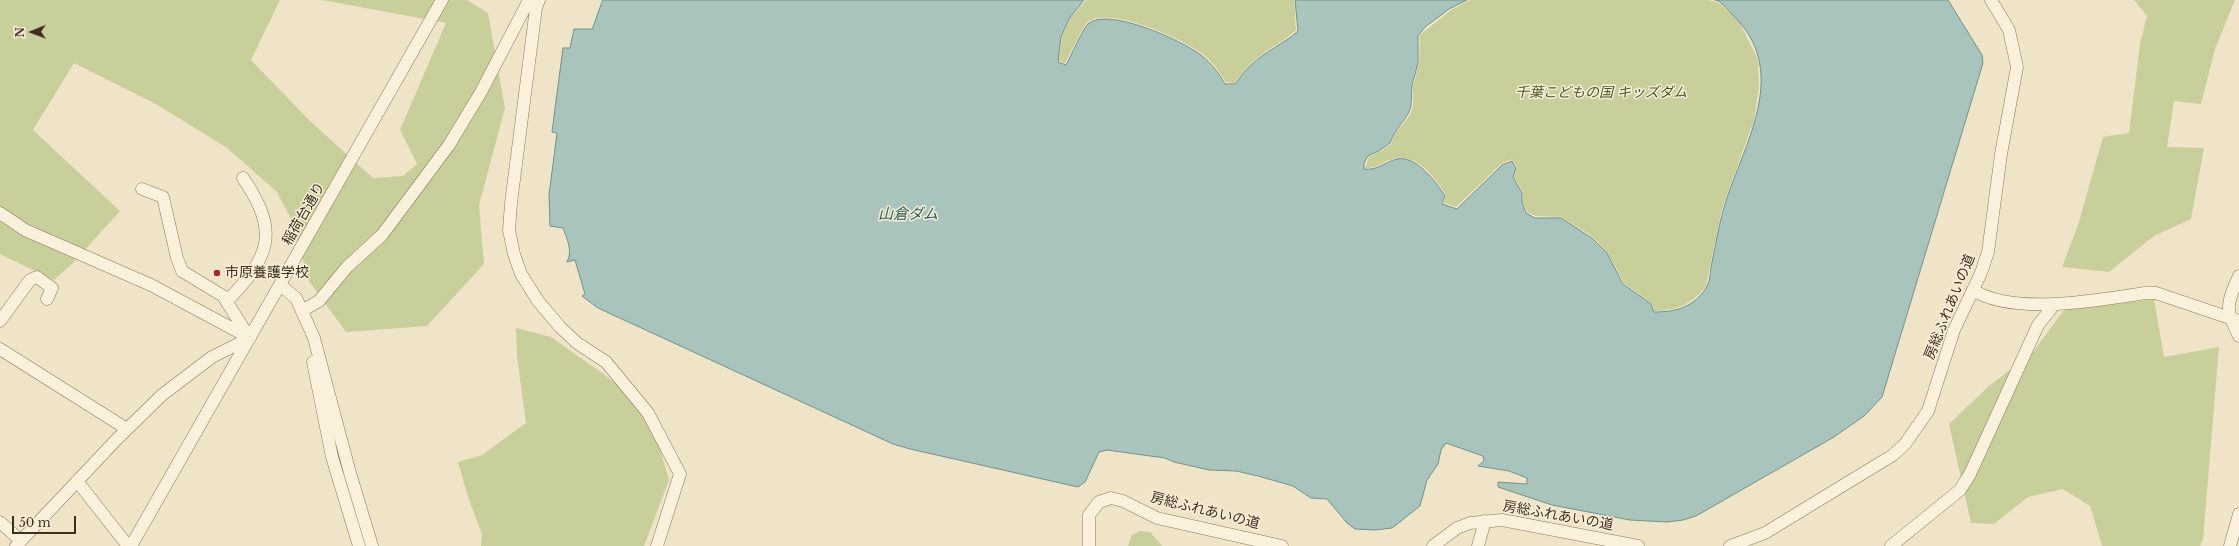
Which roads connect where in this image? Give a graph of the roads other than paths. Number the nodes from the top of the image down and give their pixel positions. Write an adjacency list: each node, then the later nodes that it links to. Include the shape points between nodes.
1 (442, 0): 9 (street, 稲荷台通り)
2 (529, 0): 14 (street, via 481,92 449,145 382,234 347,267 319,301)
3 (539, 0): 30 (street, via 510,203 509,230 514,254 538,301 577,343 606,362 648,413 680,474)
4 (1991, 0): 10 (street, 房総ふれあいの道, via 2009,30 2017,67 2001,154 1988,252)
5 (243, 178): 12 (street, via 261,210 266,233 264,252 244,283)
6 (142, 189): 12 (street, via 163,197 176,258 182,271)
7 (0, 212): 18 (street, via 25,230 151,285)
8 (2239, 276): 15 (street, via 2231,295)
9 (280, 285): 14 (street, via 296,298); 18 (street, 稲荷台通り)
10 (1973, 290): 13 (street, via 1983,296 2005,302); 36 (street, 房総ふれあいの道, via 1954,330 1928,411 1905,444 1893,455 1765,533)
11 (47, 299): 16 (street, via 52,288 37,277 30,280)
12 (227, 301): 18 (street)
13 (2054, 304): 15 (street, via 2156,293); 37 (street, via 2038,325 1970,474 1960,490)
14 (303, 310): 28 (street, via 332,457); 29 (street, via 321,364)
15 (2234, 319): 17 (street)
16 (0, 321)
17 (2239, 336)
18 (250, 338): 20 (street, via 212,357 162,395); 27 (street, 稲荷台通り)
19 (0, 349): 20 (street)
20 (127, 429): 21 (street)
21 (77, 481): 25 (street); 26 (street)
22 (2239, 514): 38 (street)
23 (1485, 521): 33 (street, 房総ふれあいの道, via 1457,528); 34 (street); 35 (street, 房総ふれあいの道, via 1502,520)
24 (0, 522): 25 (street)
25 (19, 543)
26 (128, 546)
27 (131, 546)
28 (359, 546)
29 (372, 546)
30 (657, 546)
31 (1089, 546): 32 (street, 房総ふれあいの道, via 1089,515 1100,502 1111,498 1123,501 1157,518)
32 (1282, 546)
33 (1432, 546)
34 (1478, 546)
35 (1638, 546)
36 (1730, 546)
37 (1891, 546)
38 (2230, 546)

